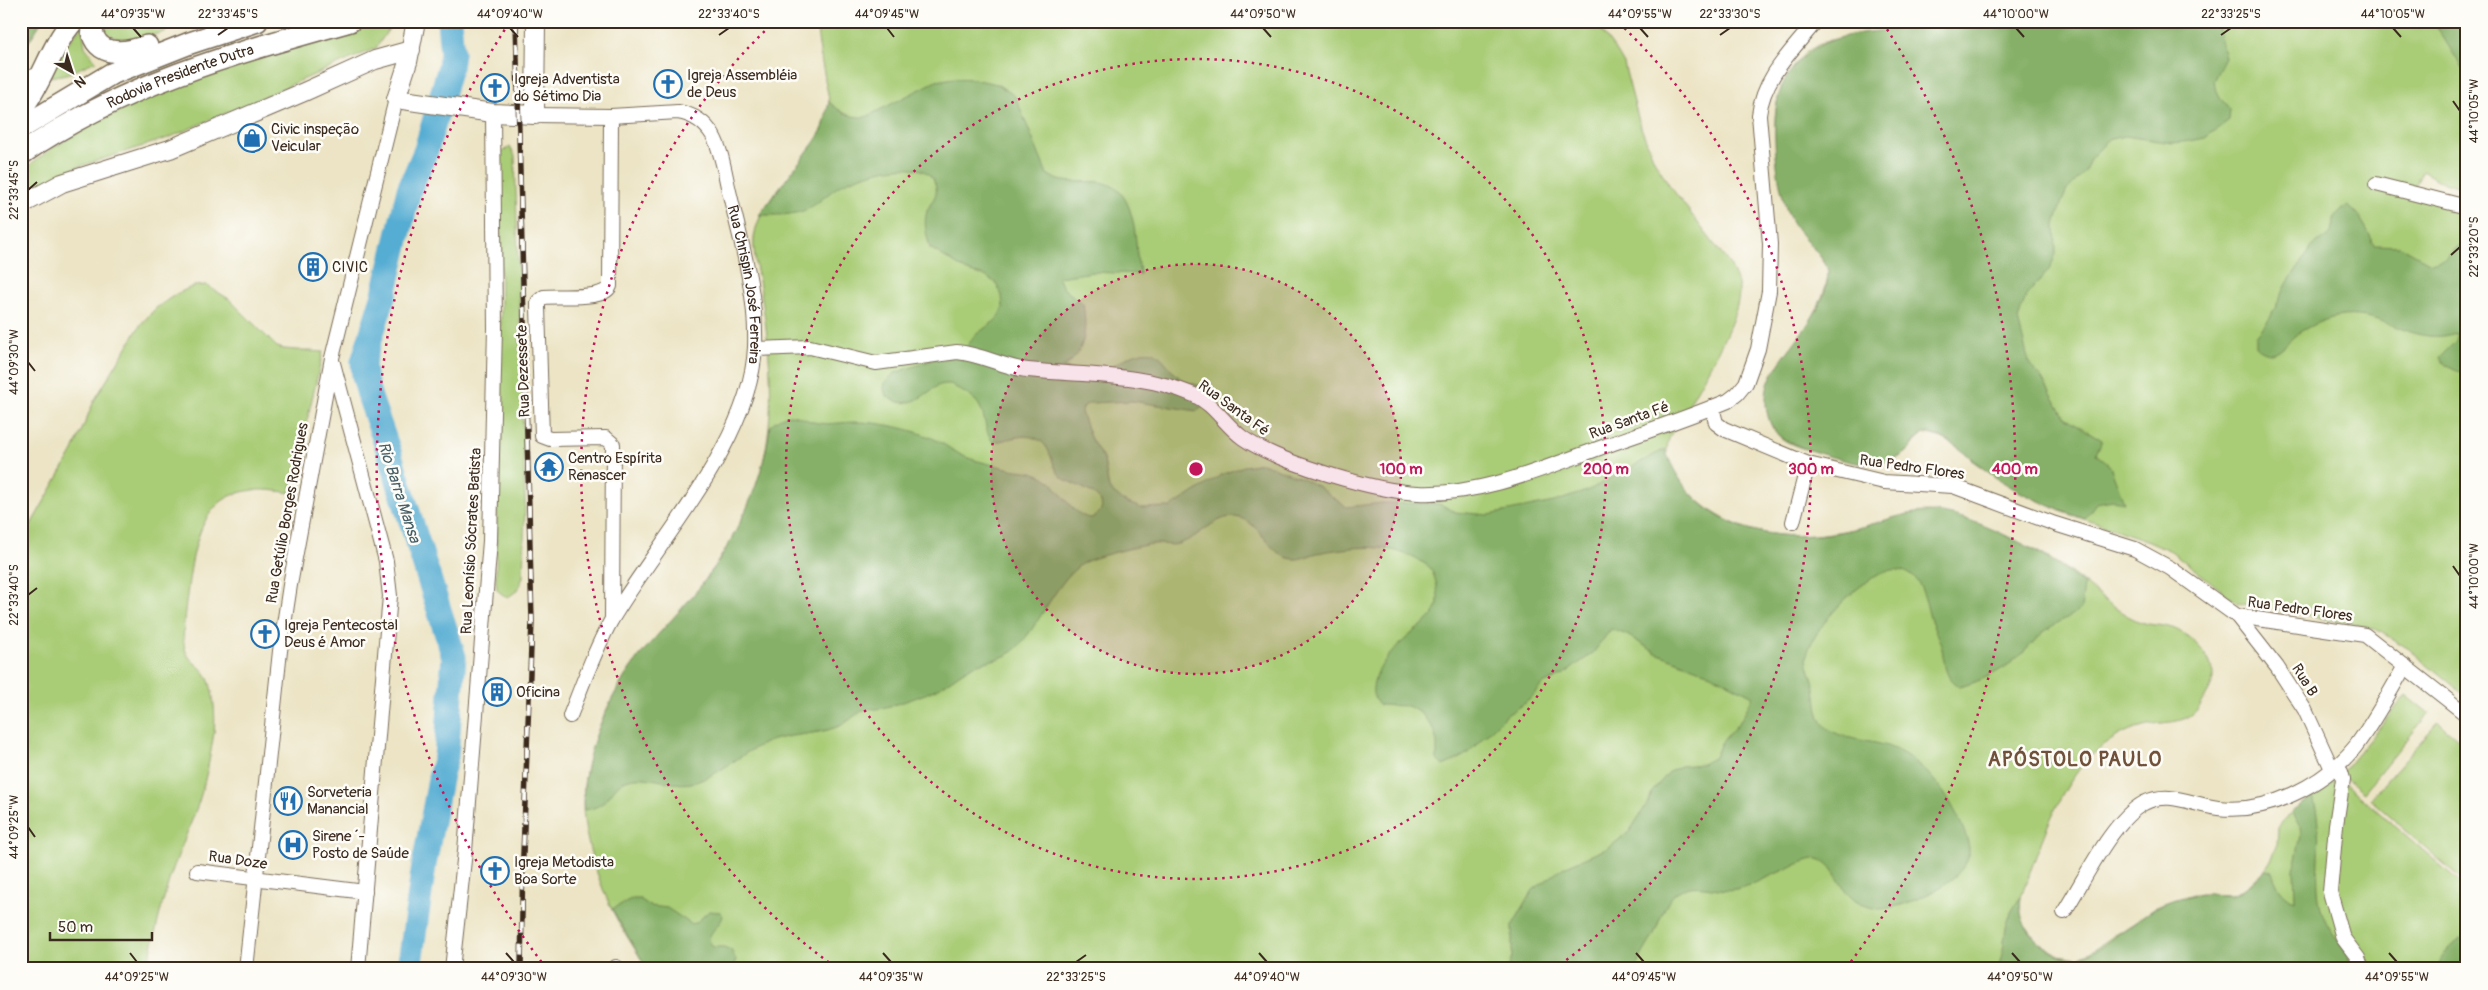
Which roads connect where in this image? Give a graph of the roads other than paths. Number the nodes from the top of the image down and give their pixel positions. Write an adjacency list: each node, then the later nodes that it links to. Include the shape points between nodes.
1 (73, 21): 10 (highway, via 57,44)
2 (91, 21): 3 (highway, via 92,36 105,50 127,53)
3 (226, 21)
4 (257, 21): 17 (highway, Rodovia Presidente Dutra, via 111,74)
5 (350, 21): 18 (highway, Rodovia Presidente Dutra, via 237,52 161,79 90,112)
6 (416, 21): 9 (main road)
7 (1816, 21): 24 (street, via 1772,76 1760,104 1758,115 1771,273 1767,312 1746,383 1737,394)
8 (540, 25): 15 (main road)
9 (411, 50): 12 (main road); 20 (main road, via 375,60 170,149 62,182)
10 (42, 76): 11 (main road); 13 (highway)
11 (21, 82)
12 (396, 99): 14 (main road, Rua Chrispin José Ferreira); 23 (street, Rua Getúlio Borges Rodrigues)
13 (21, 109)
14 (492, 114): 15 (main road, Rua Chrispin José Ferreira); 41 (street, Rua Leonísio Sócrates Batista, via 495,328 490,541 465,851)
15 (535, 115): 16 (street, Rua Chrispin José Ferreira)
16 (611, 116): 22 (street, Rua Chrispin José Ferreira, via 662,112 688,114 702,121 713,135 748,271); 27 (street, Rua Dezessete, via 610,286 606,292 597,295 544,297 538,307 542,436 550,439 606,438 614,444)
17 (21, 128)
18 (21, 154)
19 (2376, 184): 21 (street)
20 (21, 205)
21 (2467, 207)
22 (755, 350): 24 (street, Rua Santa Fé, via 810,347 876,363 957,352 1026,370 1130,377 1195,396 1242,437 1262,449 1344,478 1418,493 1467,490 1551,466); 28 (street, Rua Chrispin José Ferreira, via 747,389 728,439)
23 (332, 358): 36 (street, Rua Getúlio Borges Rodrigues, via 280,651); 37 (street, via 386,561 390,596)
24 (1712, 408): 25 (street, Rua Pedro Flores, via 1716,423 1724,429)
25 (1808, 464): 26 (street); 29 (street, Rua Pedro Flores, via 1884,482 1953,486 2055,524 2135,549 2170,568)
26 (1793, 522)
27 (612, 580): 28 (street); 30 (street, Rua Dezessete)
28 (634, 586): 30 (street, Rua Chrispin José Ferreira)
29 (2237, 616): 31 (street, Rua Pedro Flores, via 2358,633 2371,639); 34 (street, Rua B, via 2277,667 2305,710)
30 (612, 620): 32 (street, Rua Chrispin José Ferreira)
31 (2405, 666): 33 (street, Rua Pedro Flores); 34 (street, via 2356,745)
32 (570, 716)
33 (2467, 716)
34 (2334, 767): 38 (street, via 2284,798 2247,808 2217,808 2163,796 2145,803 2127,815 2116,828); 42 (street, Rua B, via 2341,772 2343,779 2330,892 2343,938)
35 (197, 871): 36 (street, Rua Doze)
36 (256, 880): 37 (street, Rua Doze); 39 (street, Rua Getúlio Borges Rodrigues)
37 (365, 892): 40 (street)
38 (2064, 912)
39 (246, 969)
40 (358, 969)
41 (452, 969)
42 (2362, 969)

